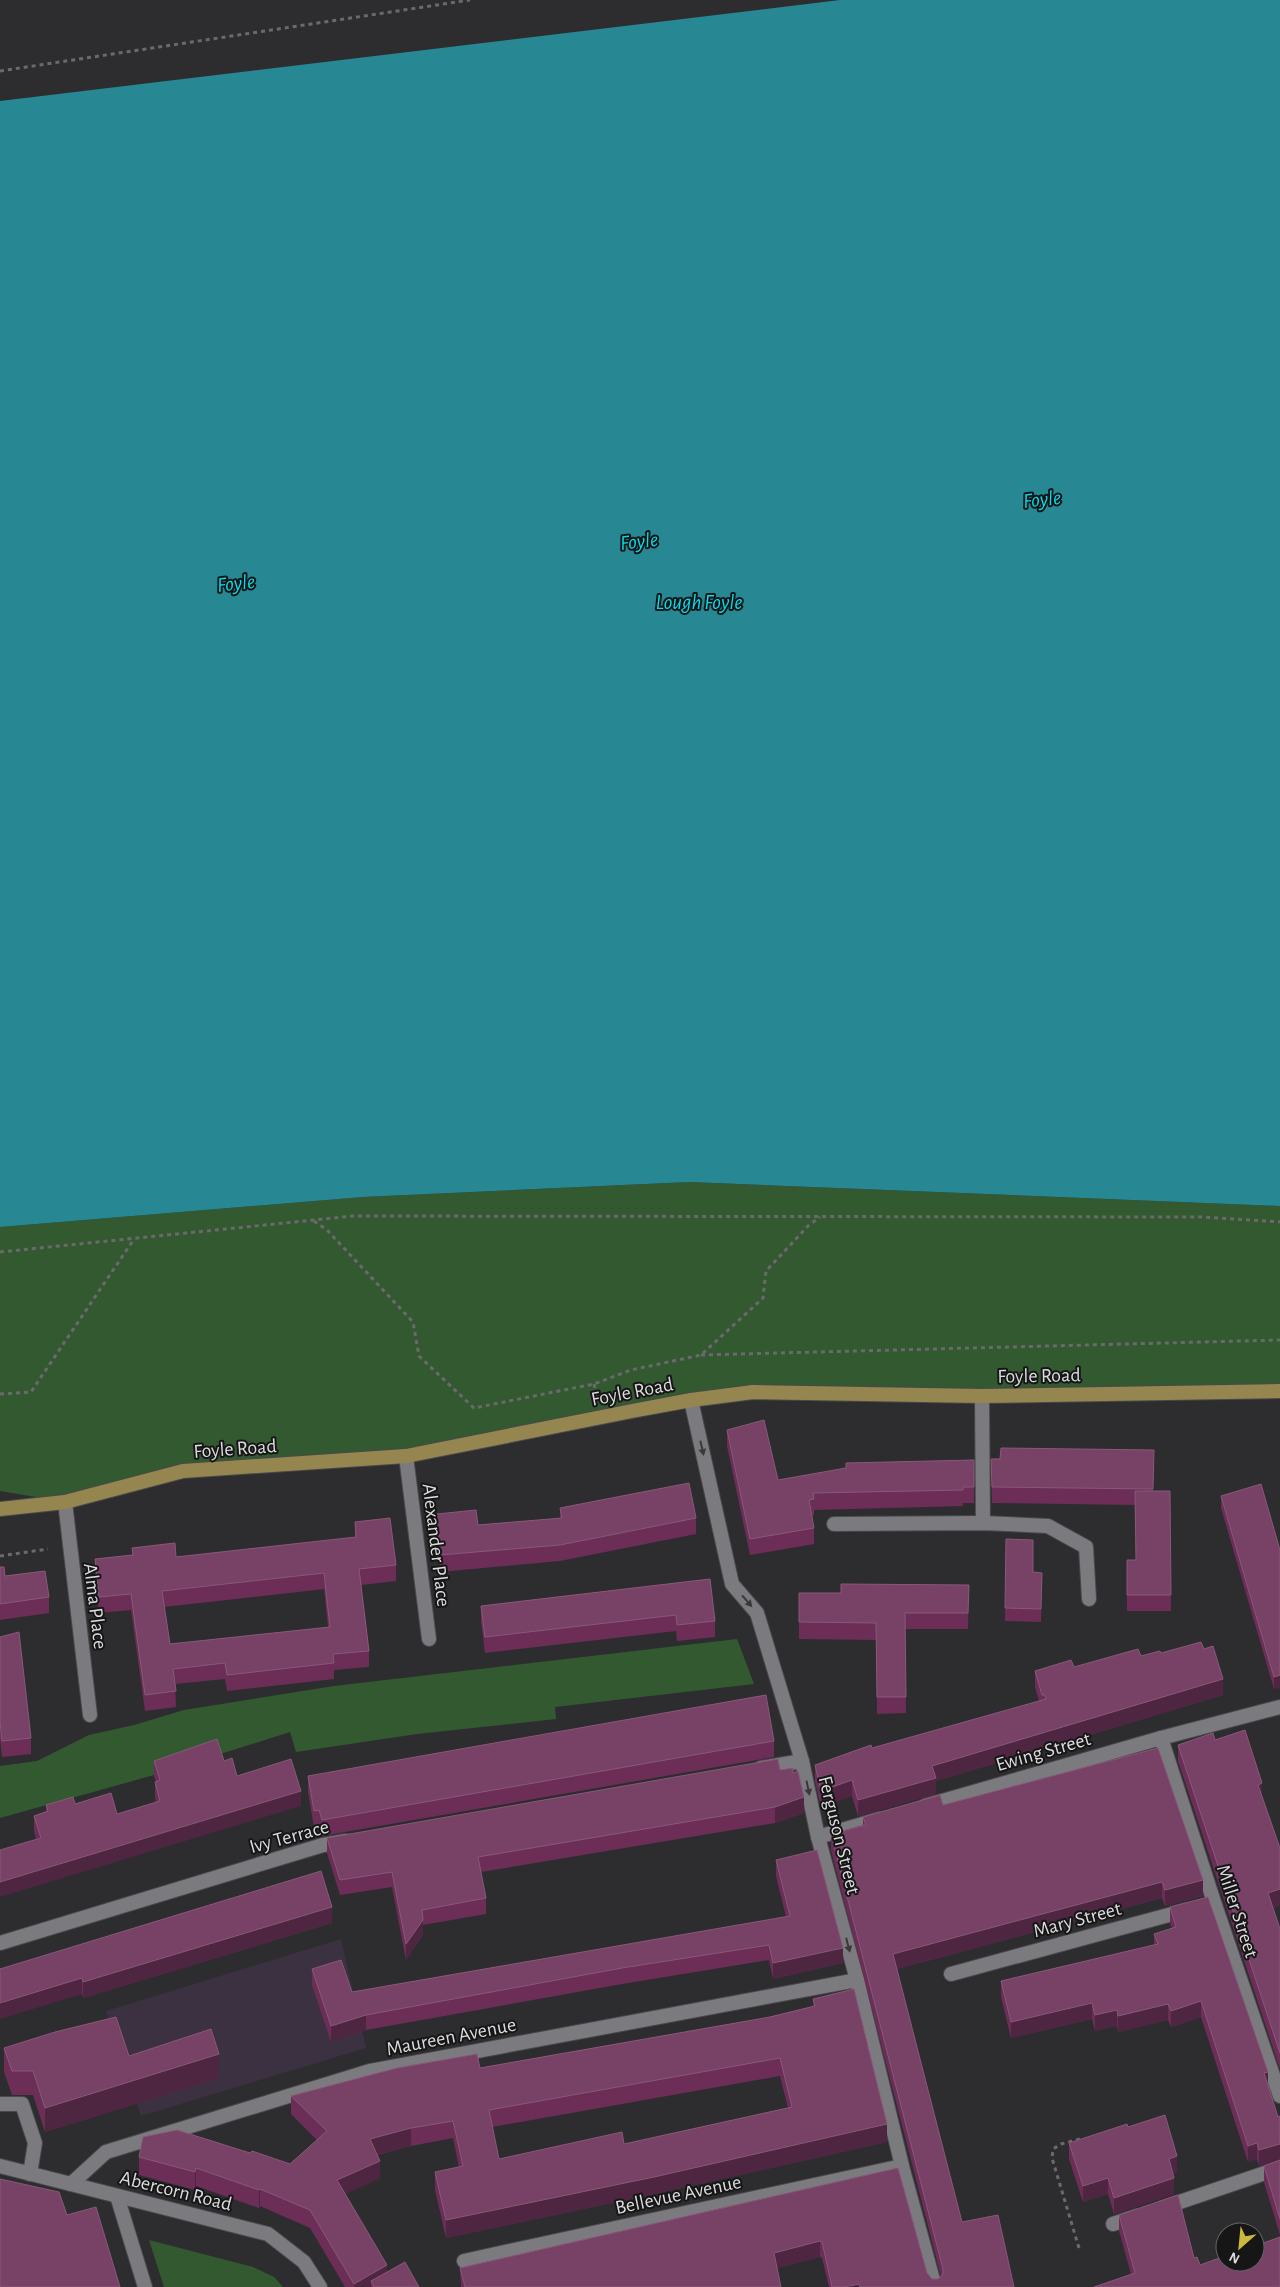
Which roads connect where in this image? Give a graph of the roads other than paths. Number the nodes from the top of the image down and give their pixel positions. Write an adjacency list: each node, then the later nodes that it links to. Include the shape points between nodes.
1 (1280, 1392): 2 (main road, Foyle Road)
2 (982, 1396): 3 (main road, Foyle Road, via 754,1392); 7 (street)
3 (691, 1400): 4 (main road, Foyle Road); 14 (street, Ferguson Street, one-way to 14, via 732,1584 757,1613)
4 (406, 1456): 5 (main road, Foyle Road, via 183,1471); 10 (street, Alexander Place)
5 (65, 1502): 6 (main road, Foyle Road); 12 (street, Alma Place)
6 (0, 1509)
7 (983, 1523): 8 (street); 9 (street, via 1048,1526 1086,1547)
8 (834, 1524)
9 (1089, 1599)
10 (429, 1639)
11 (1280, 1707): 13 (street, Ewing Street)
12 (90, 1715)
13 (1161, 1738): 16 (street, Ewing Street); 20 (street, Miller Street)
14 (802, 1761): 15 (street); 18 (street, Ferguson Street, one-way to 18)
15 (743, 1771)
16 (914, 1809)
17 (895, 1815): 18 (street)
18 (818, 1837): 23 (street, Ferguson Street, one-way to 23)
19 (362, 1838): 21 (street, Ivy Terrace, via 323,1845)
20 (1214, 1902): 22 (street, Mary Street); 24 (street, Miller Street)
21 (0, 1943)
22 (951, 1974)
23 (857, 1980): 27 (street, Ferguson Street); 30 (street, Maureen Avenue, via 370,2071 106,2152)
24 (1280, 2096)
25 (0, 2104): 29 (street, via 22,2104 35,2143)
26 (0, 2166): 29 (street, Abercorn Road)
27 (902, 2166): 33 (street, Bellevue Avenue); 36 (street, Ferguson Street)
28 (1280, 2168): 32 (street)
29 (30, 2174): 30 (street, Abercorn Road)
30 (71, 2184): 31 (street, Abercorn Road)
31 (117, 2196): 34 (street); 35 (street, Abercorn Road, via 268,2234 304,2262)
32 (1113, 2224)
33 (464, 2261)
34 (145, 2287)
35 (320, 2287)
36 (935, 2287)

